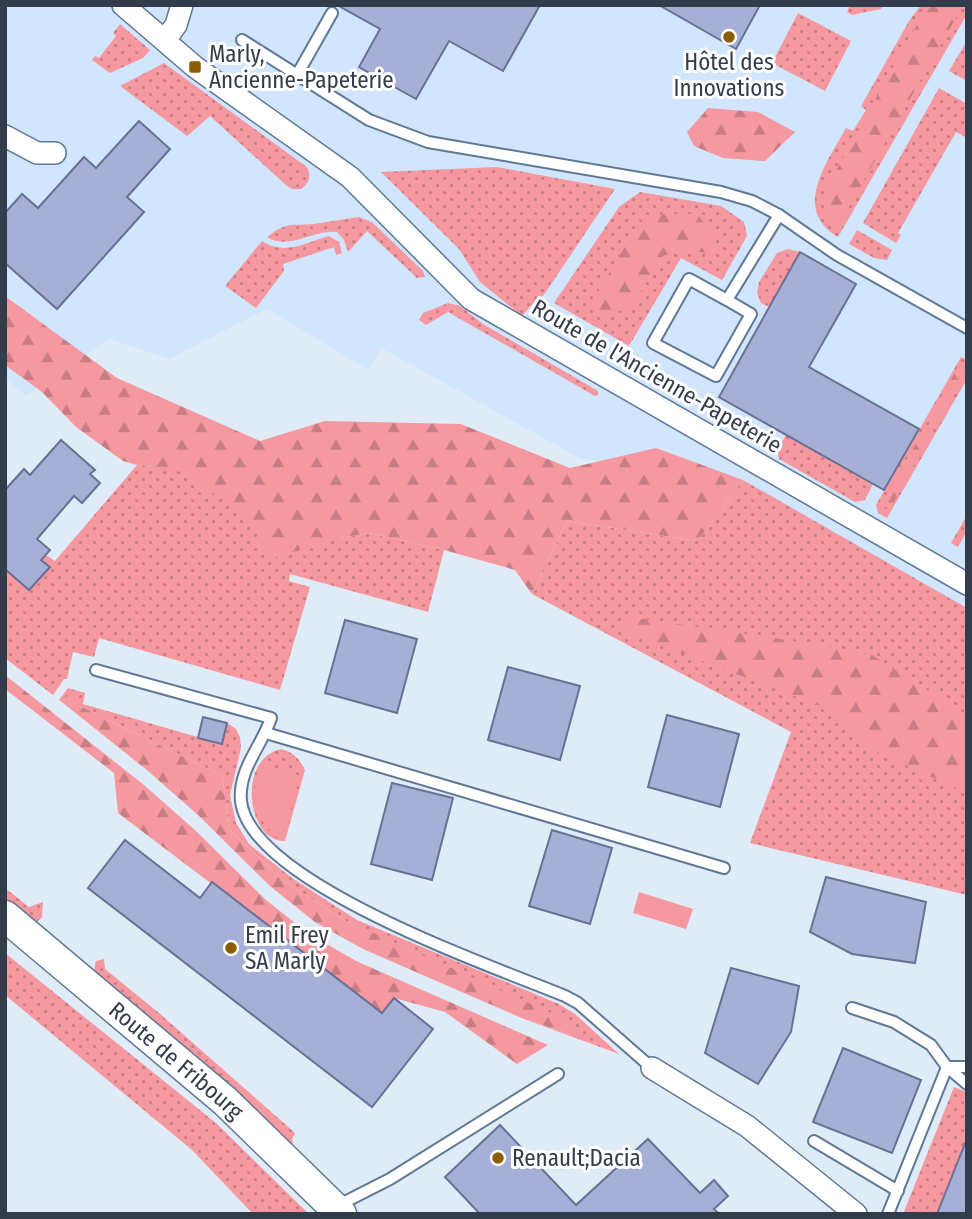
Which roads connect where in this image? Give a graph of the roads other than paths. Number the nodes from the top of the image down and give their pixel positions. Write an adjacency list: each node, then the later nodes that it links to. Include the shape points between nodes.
1 (122, 5): 4 (street, Route de l'Ancienne-Papeterie)
2 (182, 5): 4 (street)
3 (332, 13): 6 (lane)
4 (165, 40): 12 (street, Route de l'Ancienne-Papeterie, via 350,177 471,299)
5 (242, 40): 6 (lane)
6 (297, 75): 9 (lane, via 369,120 428,142 721,192)
7 (5, 136): 8 (street, via 37,153)
8 (55, 153)
9 (779, 215): 10 (lane); 11 (lane, via 837,255)
10 (727, 300): 10 (lane, via 689,279 653,343 716,376 751,314)
11 (967, 328)
12 (967, 584)
13 (96, 670): 14 (lane, via 271,718)
14 (266, 733): 15 (lane); 20 (lane, via 250,758 241,789 245,817 264,843 326,890 369,915 578,1003)
15 (724, 869)
16 (5, 916): 25 (main road, Route de Fribourg, via 225,1101)
17 (852, 1008): 18 (lane, via 894,1022 931,1045)
18 (947, 1067): 19 (lane); 22 (lane); 24 (lane)
19 (967, 1067)
20 (652, 1068): 26 (street, via 747,1126)
21 (558, 1074): 25 (lane)
22 (967, 1084)
23 (814, 1141): 24 (lane)
24 (898, 1191): 27 (lane)
25 (337, 1211)
26 (856, 1214)
27 (888, 1214)

